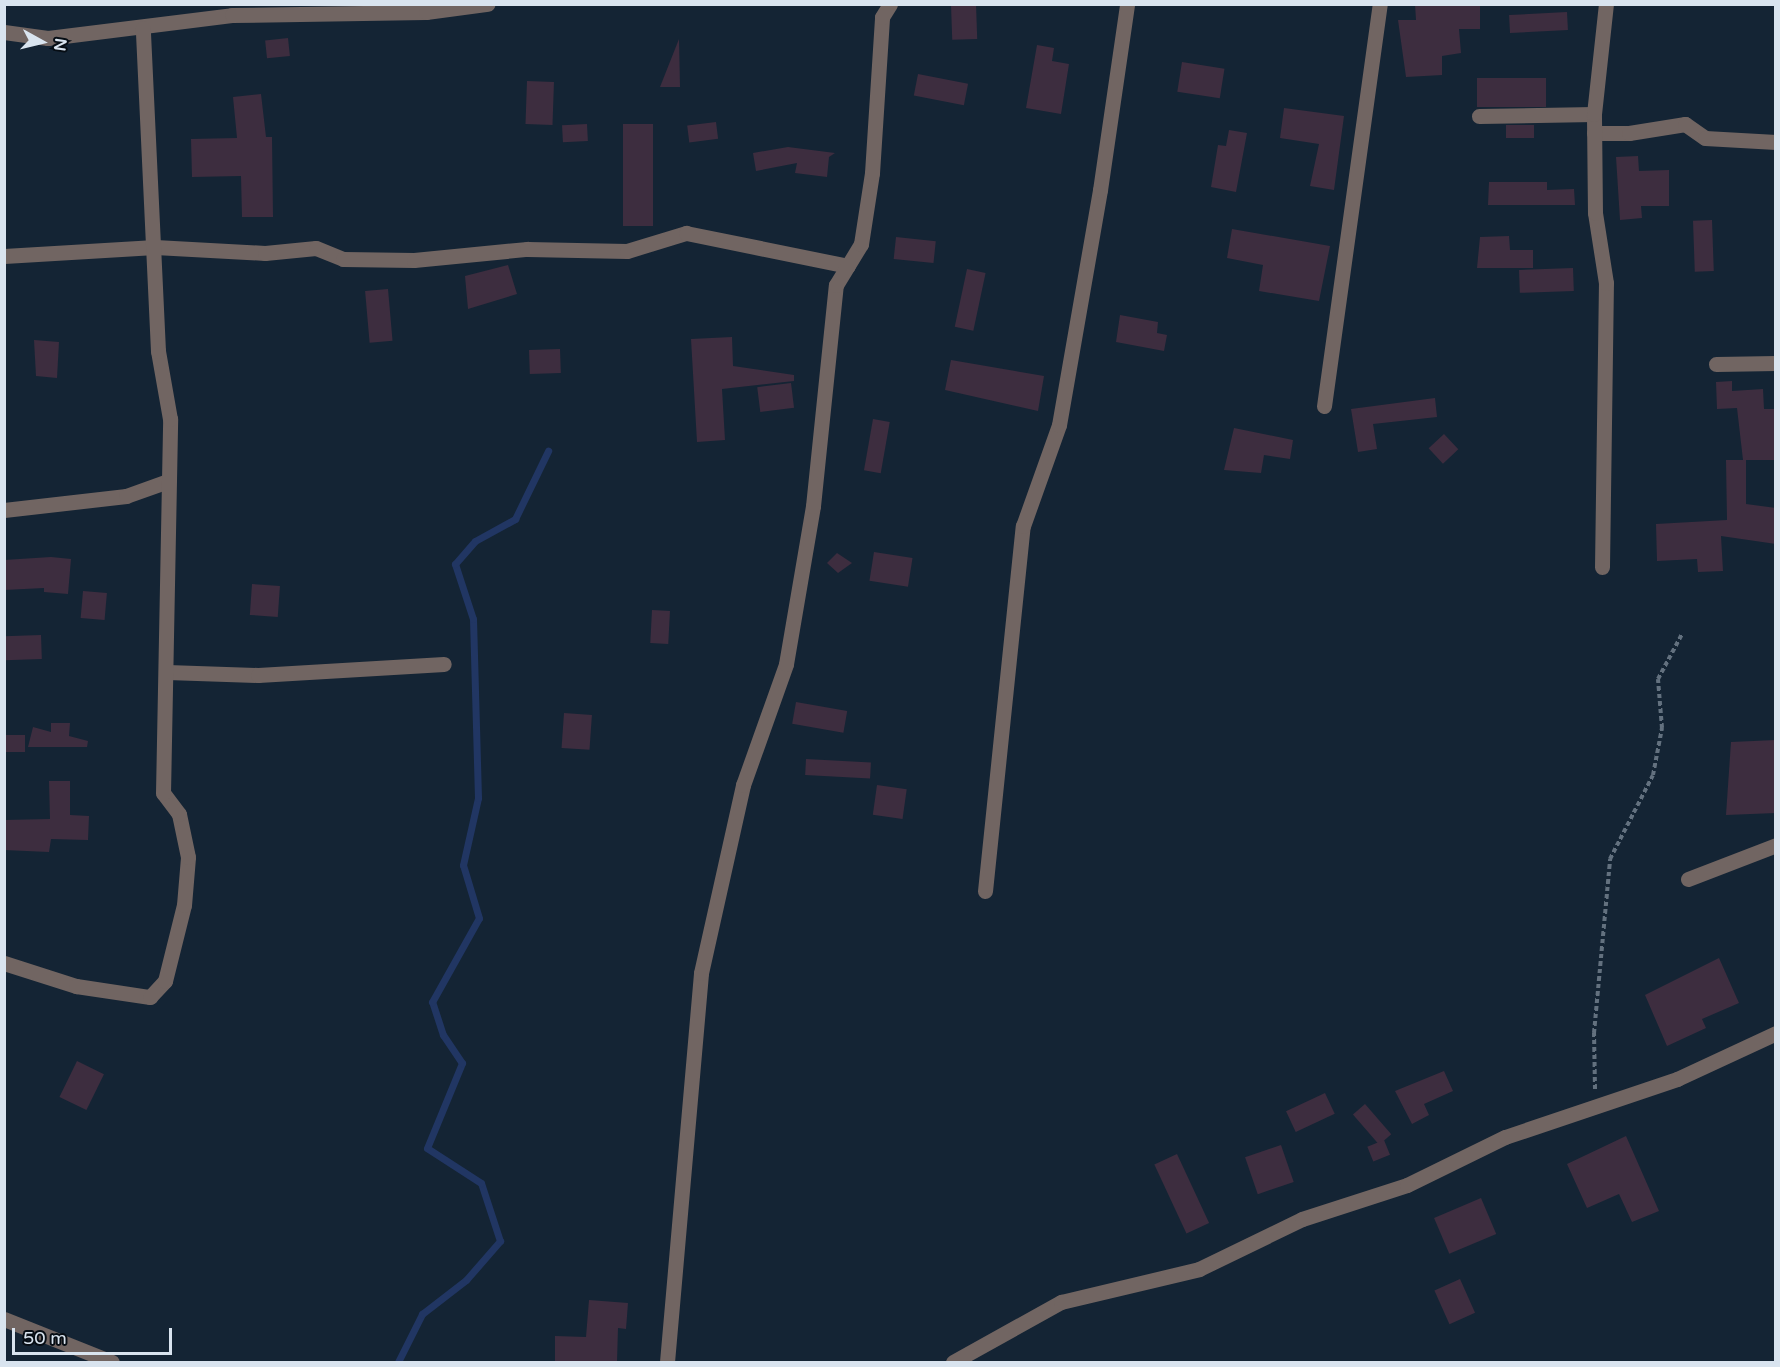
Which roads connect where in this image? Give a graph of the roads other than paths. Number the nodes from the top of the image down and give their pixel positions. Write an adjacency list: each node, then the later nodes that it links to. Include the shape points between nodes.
1 (487, 4): 6 (street)
2 (890, 4): 15 (street, via 882,17 872,173 861,244)
3 (1127, 4): 26 (street, via 1100,190 1059,425 1023,526)
4 (1380, 4): 18 (street)
5 (1606, 4): 9 (street)
6 (395, 8): 7 (street, via 232,15)
7 (143, 28): 8 (street, via 48,38); 13 (street)
8 (4, 32)
9 (1594, 114): 10 (street); 11 (street)
10 (1479, 116)
11 (1594, 133): 12 (street, via 1629,133 1684,124 1705,138); 21 (street, via 1595,213 1606,283)
12 (1776, 141)
13 (155, 247): 14 (street); 15 (street, via 265,253 316,248 343,259 414,260 527,249 627,251 686,233); 19 (street, via 158,351 170,419)
14 (4, 256)
15 (848, 266): 31 (street, via 836,285 813,506 786,664 743,785 701,973)
16 (1776, 363): 17 (street)
17 (1716, 364)
18 (1324, 406)
19 (168, 481): 20 (street, via 126,496); 23 (street)
20 (4, 510)
21 (1602, 567)
22 (444, 664): 23 (street, via 258,675)
23 (167, 672): 27 (street, via 164,794 179,814 188,857 184,904 165,981 150,997 76,986)
24 (1776, 844): 25 (street)
25 (1688, 879)
26 (985, 891)
27 (4, 963)
28 (1776, 1033): 32 (street, via 1677,1079 1505,1137 1407,1185 1302,1220 1199,1269 1061,1302)
29 (4, 1319): 30 (street)
30 (112, 1362)
31 (667, 1362)
32 (953, 1362)

